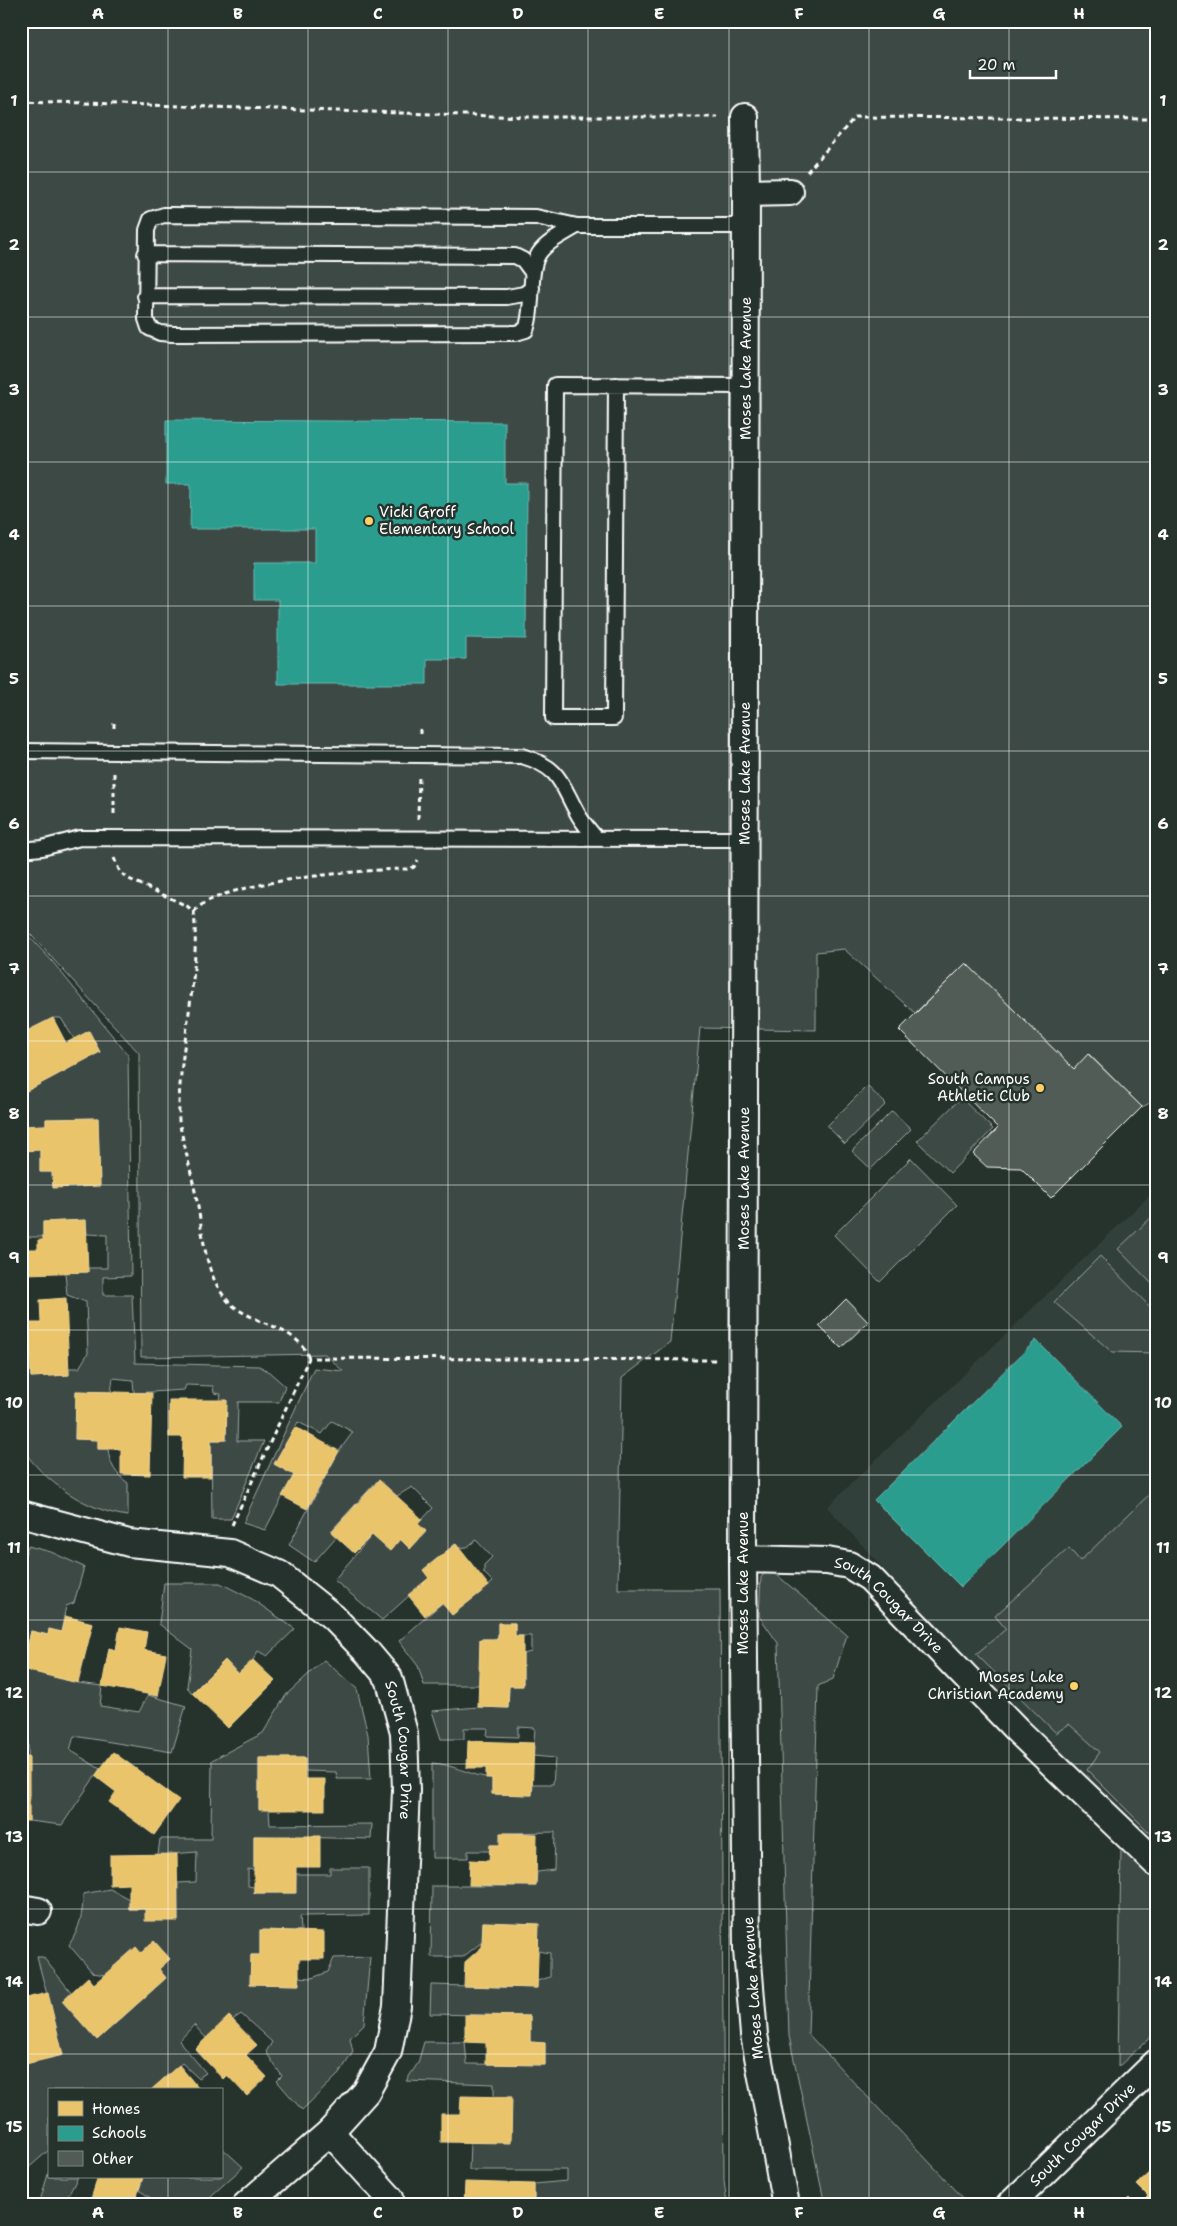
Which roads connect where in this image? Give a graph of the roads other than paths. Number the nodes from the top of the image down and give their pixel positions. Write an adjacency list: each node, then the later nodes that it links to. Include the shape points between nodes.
1 (746, 117): 2 (street, Moses Lake Avenue)
2 (746, 192): 3 (street); 5 (street, Moses Lake Avenue)
3 (790, 192)
4 (577, 226): 5 (lane); 6 (lane, via 536,217 164,215 151,219); 7 (lane, via 543,247)
5 (746, 226): 11 (street, Moses Lake Avenue)
6 (145, 254): 7 (lane, via 515,256 524,260); 9 (lane)
7 (532, 272): 8 (lane)
8 (532, 288): 9 (lane, via 524,294 507,297); 9 (lane, via 530,320 526,330 516,333 160,333 149,328)
9 (145, 296)
10 (616, 385): 10 (lane, via 555,385 553,718 614,718); 11 (lane)
11 (746, 386): 14 (street, Moses Lake Avenue)
12 (21, 752): 13 (lane, via 522,756 541,761 557,775 579,816)
13 (596, 838): 14 (lane); 15 (lane, via 80,838)
14 (744, 838): 17 (street, Moses Lake Avenue)
15 (21, 850)
16 (21, 1514): 20 (street, South Cougar Drive, via 129,1543 230,1553 279,1574 333,1617 389,1678 404,1733 406,1790 397,2006 388,2052 366,2092)
17 (743, 1559): 18 (street, South Cougar Drive, via 827,1561 848,1565 870,1578 1017,1730); 23 (street, Moses Lake Avenue, via 747,1950 754,2035)
18 (1156, 1863)
19 (1156, 2063): 24 (street, South Cougar Drive)
20 (330, 2132): 21 (street); 22 (street, South Cougar Drive)
21 (390, 2198)
22 (246, 2205)
23 (786, 2205)
24 (1010, 2205)

